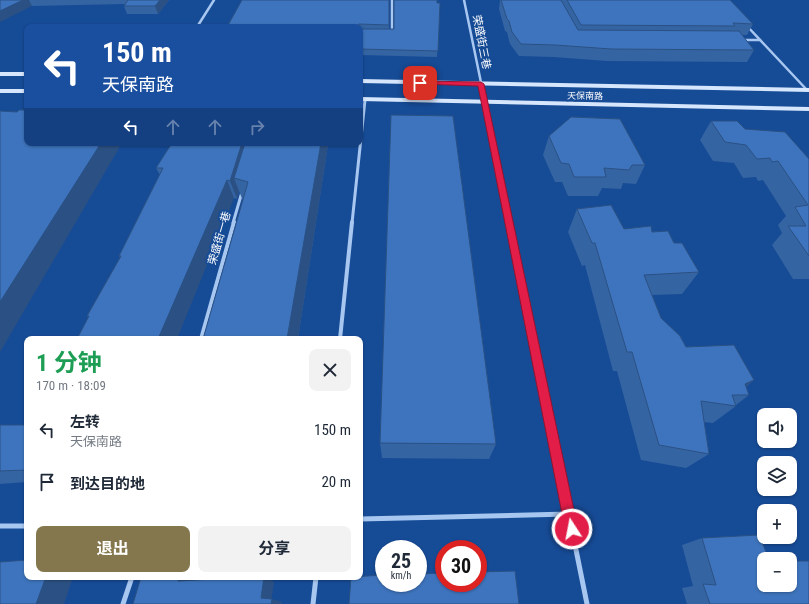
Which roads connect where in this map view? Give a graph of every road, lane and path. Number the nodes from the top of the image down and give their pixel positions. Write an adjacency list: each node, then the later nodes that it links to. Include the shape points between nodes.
1 (214, 0): 5 (street)
2 (392, 0): 6 (street)
3 (464, 0): 12 (street, 荣盛街三巷)
4 (744, 23): 8 (street)
5 (199, 24)
6 (392, 34)
7 (737, 40): 8 (street)
8 (760, 40): 13 (street)
9 (0, 74): 10 (street)
10 (24, 74)
11 (363, 81): 12 (street, 天保南路)
12 (481, 84): 13 (street, 天保南路); 17 (street, 荣盛街三巷)
13 (808, 90)
14 (0, 91): 15 (street)
15 (24, 92)
16 (363, 100): 17 (street, 天保南路)
17 (485, 102): 18 (street, 天保南路); 23 (street, 荣盛街三巷)
18 (809, 109)
19 (358, 146): 22 (street)
20 (243, 188): 21 (street, 荣盛街一巷)
21 (202, 336)
22 (340, 336)
23 (569, 514): 24 (street); 31 (street, 荣盛街三巷)
24 (363, 519)
25 (0, 526): 26 (street)
26 (24, 526)
27 (131, 580): 29 (street)
28 (316, 580): 30 (street)
29 (123, 604)
30 (313, 604)
31 (587, 604)

